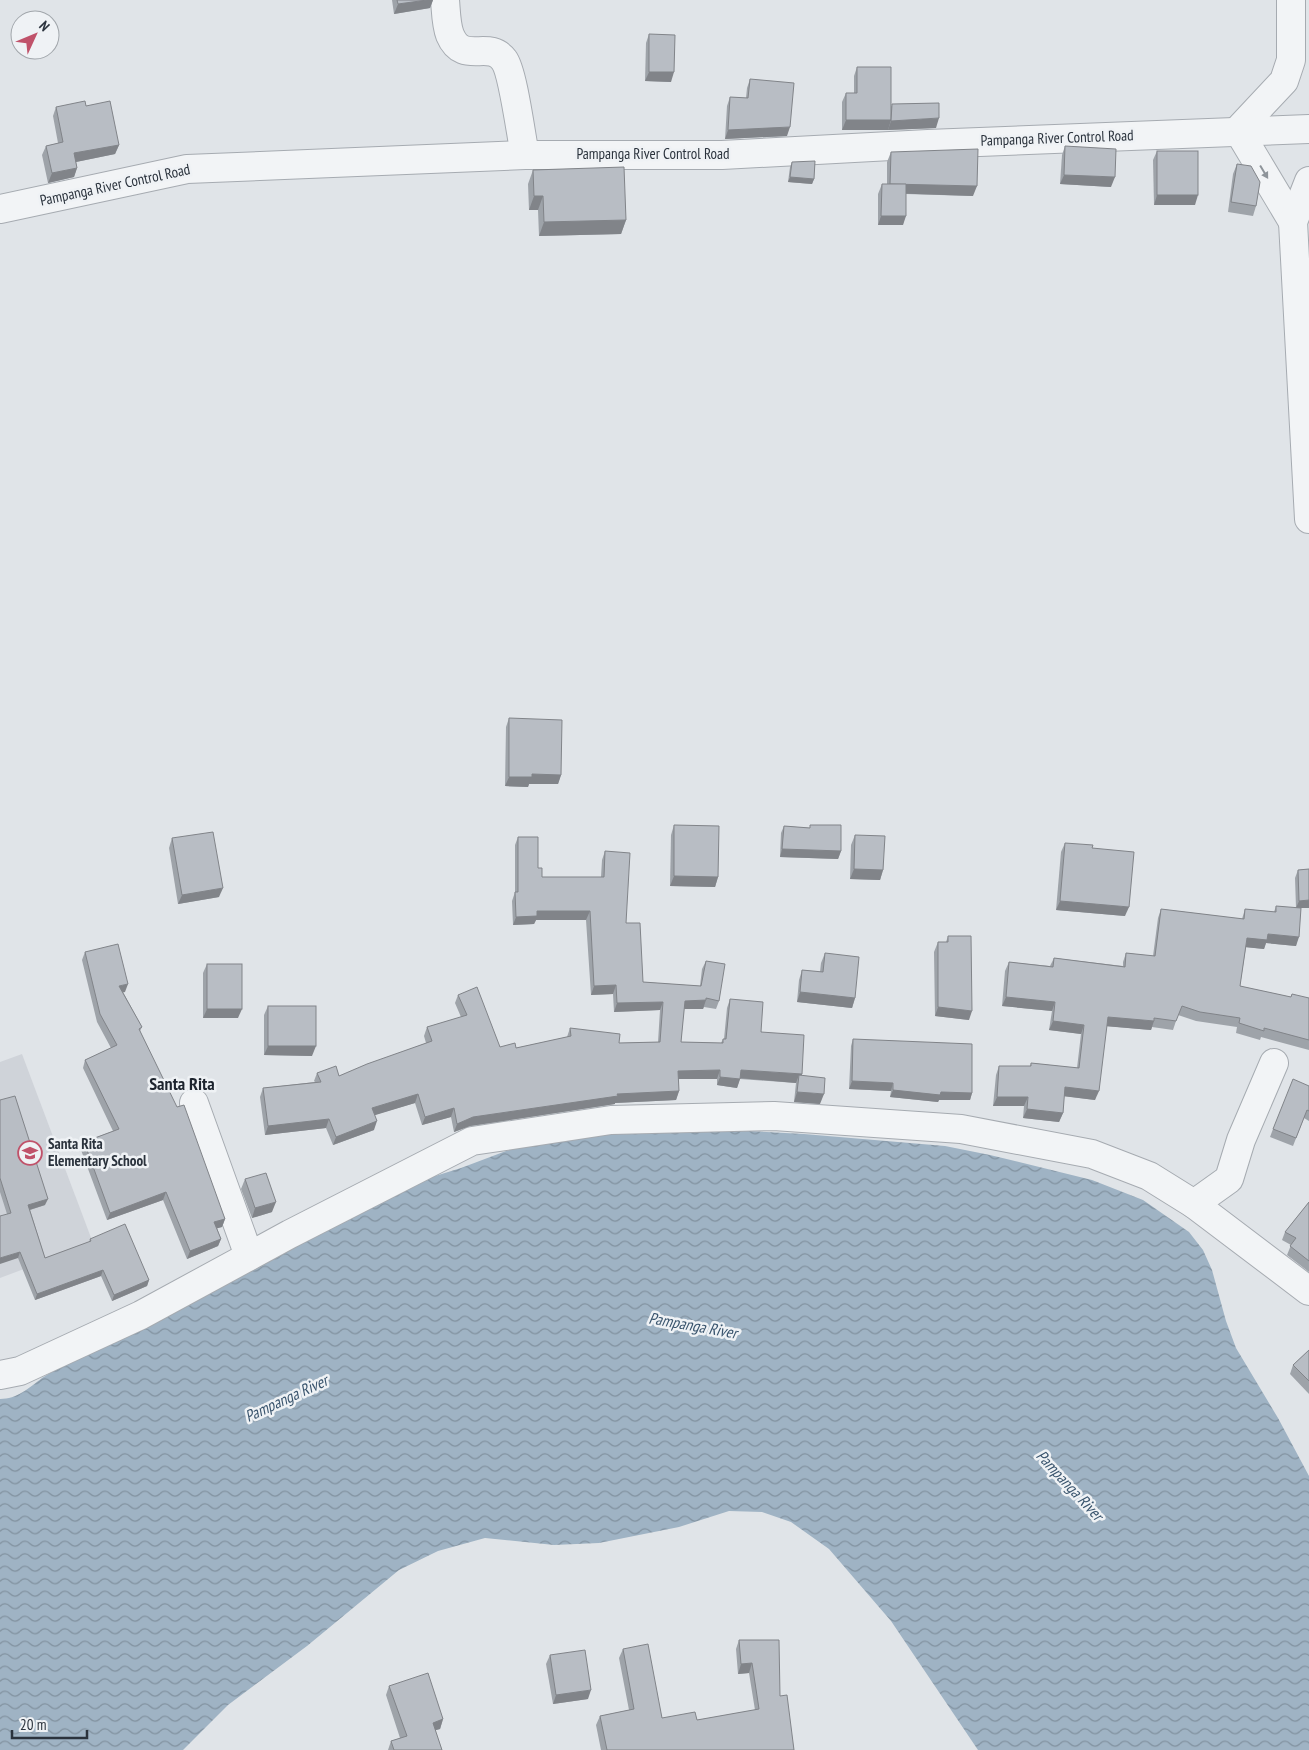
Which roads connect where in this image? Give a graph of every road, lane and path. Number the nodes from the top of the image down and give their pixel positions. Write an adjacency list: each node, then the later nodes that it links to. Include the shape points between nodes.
1 (445, 0): 5 (street, via 453,42 465,51 499,54 508,66)
2 (1290, 0): 4 (street, via 1291,60 1284,81)
3 (1309, 129): 4 (street, Pampanga River Control Road)
4 (1238, 130): 5 (street, Pampanga River Control Road, via 722,155); 8 (street, one-way to 8)
5 (525, 155): 7 (street, Pampanga River Control Road, via 187,168)
6 (1309, 181): 8 (street)
7 (0, 209)
8 (1293, 222): 9 (street)
9 (1309, 519)
10 (1274, 1063): 12 (street, via 1241,1140 1229,1179)
11 (194, 1103): 13 (street)
12 (1194, 1204): 13 (street, via 1149,1176 1092,1154 961,1129 774,1116 611,1120 472,1142); 14 (street)
13 (249, 1256): 15 (street, via 141,1315 20,1371)
14 (1309, 1291)
15 (0, 1375)

